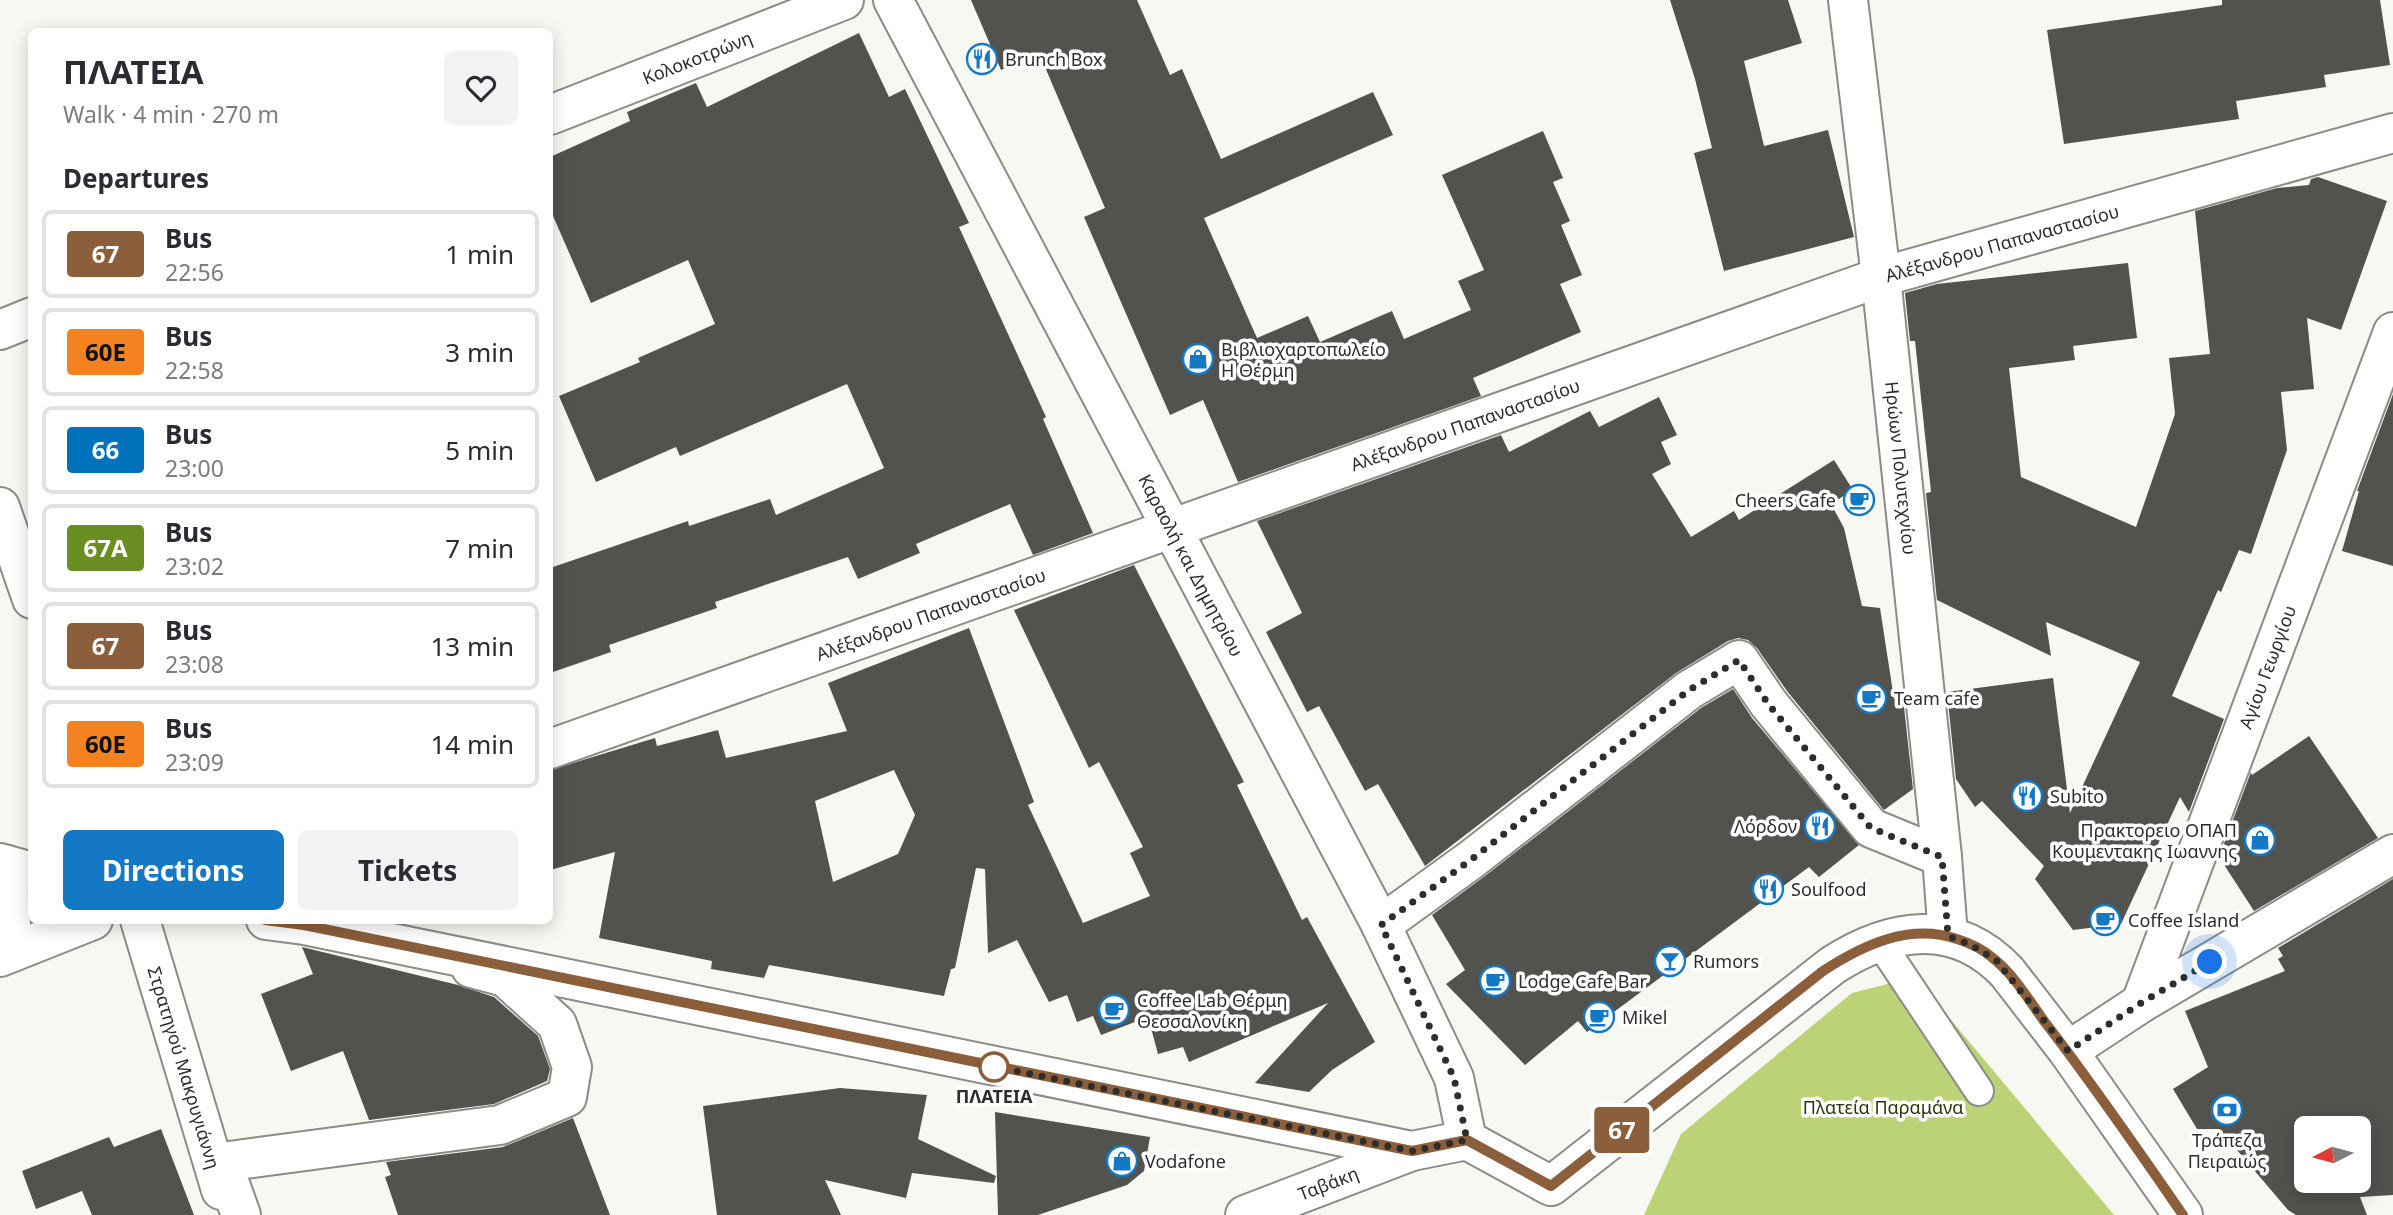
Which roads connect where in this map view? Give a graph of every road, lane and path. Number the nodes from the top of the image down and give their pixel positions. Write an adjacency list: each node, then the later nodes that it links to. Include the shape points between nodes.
1 (844, 0): 4 (street, Κολοκοτρώνη)
2 (893, 0): 11 (street, Καραολή και Δημητρίου)
3 (1848, 0): 6 (street, Ηρώων Πολυτεχνίου)
4 (553, 114)
5 (2393, 132): 6 (street, Αλέξανδρου Παπαναστασίου)
6 (1881, 277): 11 (street, Αλέξανδρου Παπαναστασίου); 15 (street, Ηρώων Πολυτεχνίου)
7 (28, 319): 8 (street)
8 (0, 330)
9 (2393, 332): 26 (street, Αγίου Γεωργίου)
10 (0, 507): 12 (street)
11 (1171, 529): 13 (street, Αλέξανδρου Παπαναστασίου); 20 (street, Καραολή και Δημητρίου)
12 (28, 588)
13 (553, 748)
14 (2393, 854): 26 (street)
15 (1942, 857): 20 (street, via 1871,828 1769,705 1739,660 1689,690); 21 (street, Ηρώων Πολυτεχνίου)
16 (13, 867): 23 (street, via 11,925)
17 (83, 924): 25 (street)
18 (141, 924): 32 (street, Στρατηγού Μακρυγιάννη)
19 (296, 924): 24 (street)
20 (1381, 925): 29 (street, Καραολή και Δημητρίου, via 1454,1078)
21 (1948, 936): 22 (street, via 1909,934); 27 (street, via 1996,960)
22 (1879, 941): 28 (lane); 31 (street, via 1823,971)
23 (0, 943)
24 (389, 944): 30 (street); 33 (street, via 505,977 556,1024 572,1067 566,1097 500,1125 222,1162)
25 (0, 957)
26 (2141, 1003): 27 (street)
27 (2068, 1051): 35 (street)
28 (1979, 1091)
29 (1467, 1140): 30 (street); 31 (street)
30 (1412, 1151): 34 (street, Ταβάκη)
31 (1557, 1200)
32 (228, 1215)
33 (241, 1215)
34 (1245, 1215)
35 (2183, 1215)

